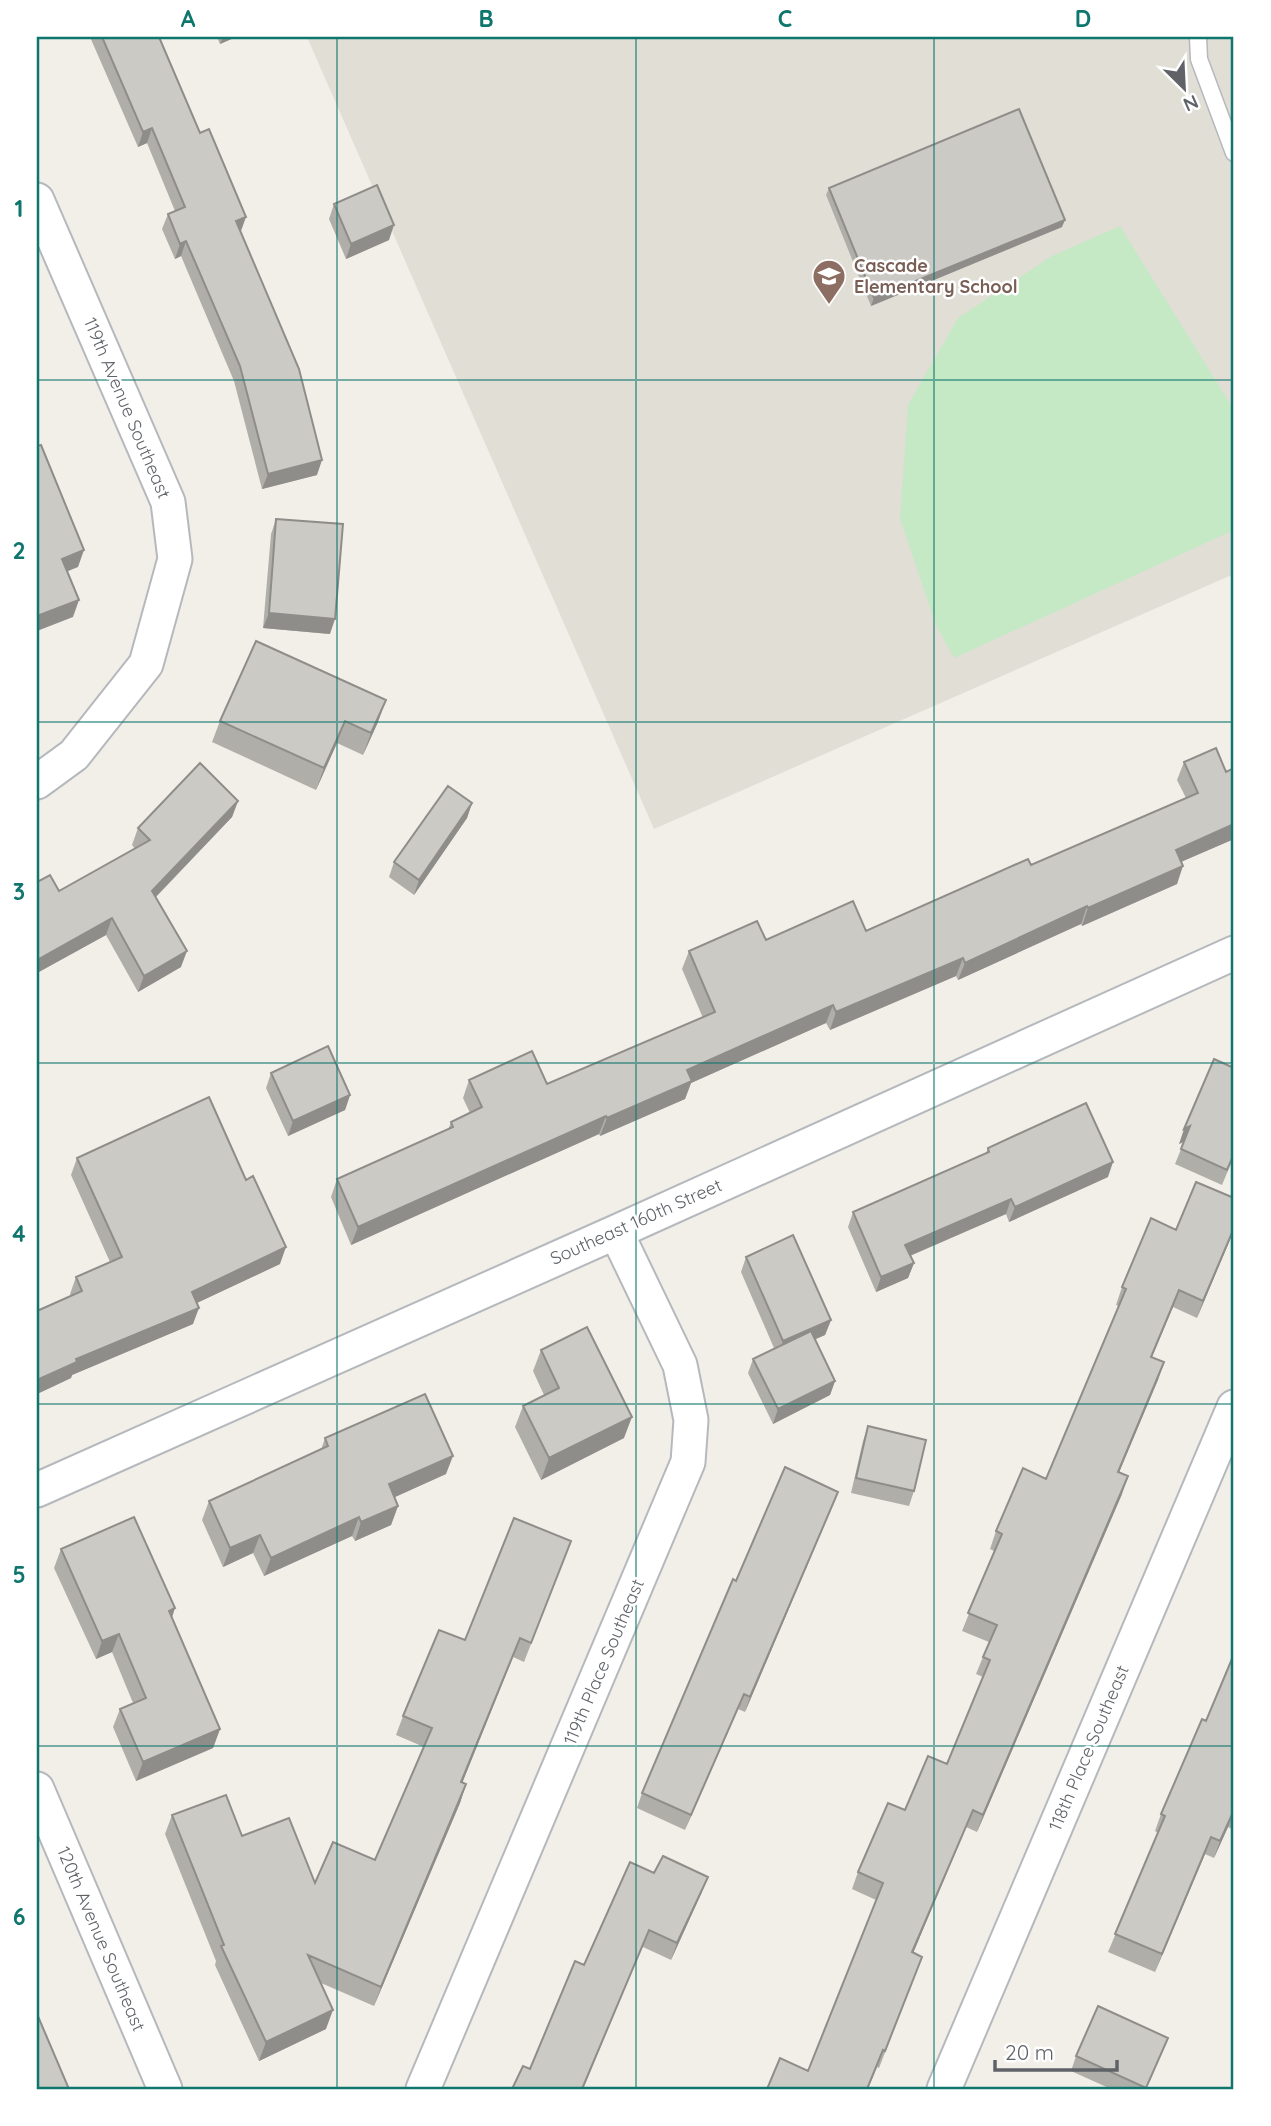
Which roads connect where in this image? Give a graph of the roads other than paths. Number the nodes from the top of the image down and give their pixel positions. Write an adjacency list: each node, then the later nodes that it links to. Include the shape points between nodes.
1 (1198, 37): 2 (lane, via 1199,59)
2 (1234, 153)
3 (37, 200): 4 (street, 119th Avenue Southeast, via 168,502 175,559 146,664 74,755)
4 (37, 782)
5 (1234, 953): 6 (street, Southeast 160th Street)
6 (616, 1231): 8 (street, Southeast 160th Street); 11 (street, 119th Place Southeast, via 680,1365 691,1420 688,1462)
7 (1234, 1407): 12 (street, 118th Place Southeast)
8 (37, 1490)
9 (37, 1789): 10 (street, 120th Avenue Southeast)
10 (165, 2089)
11 (423, 2089)
12 (944, 2089)

